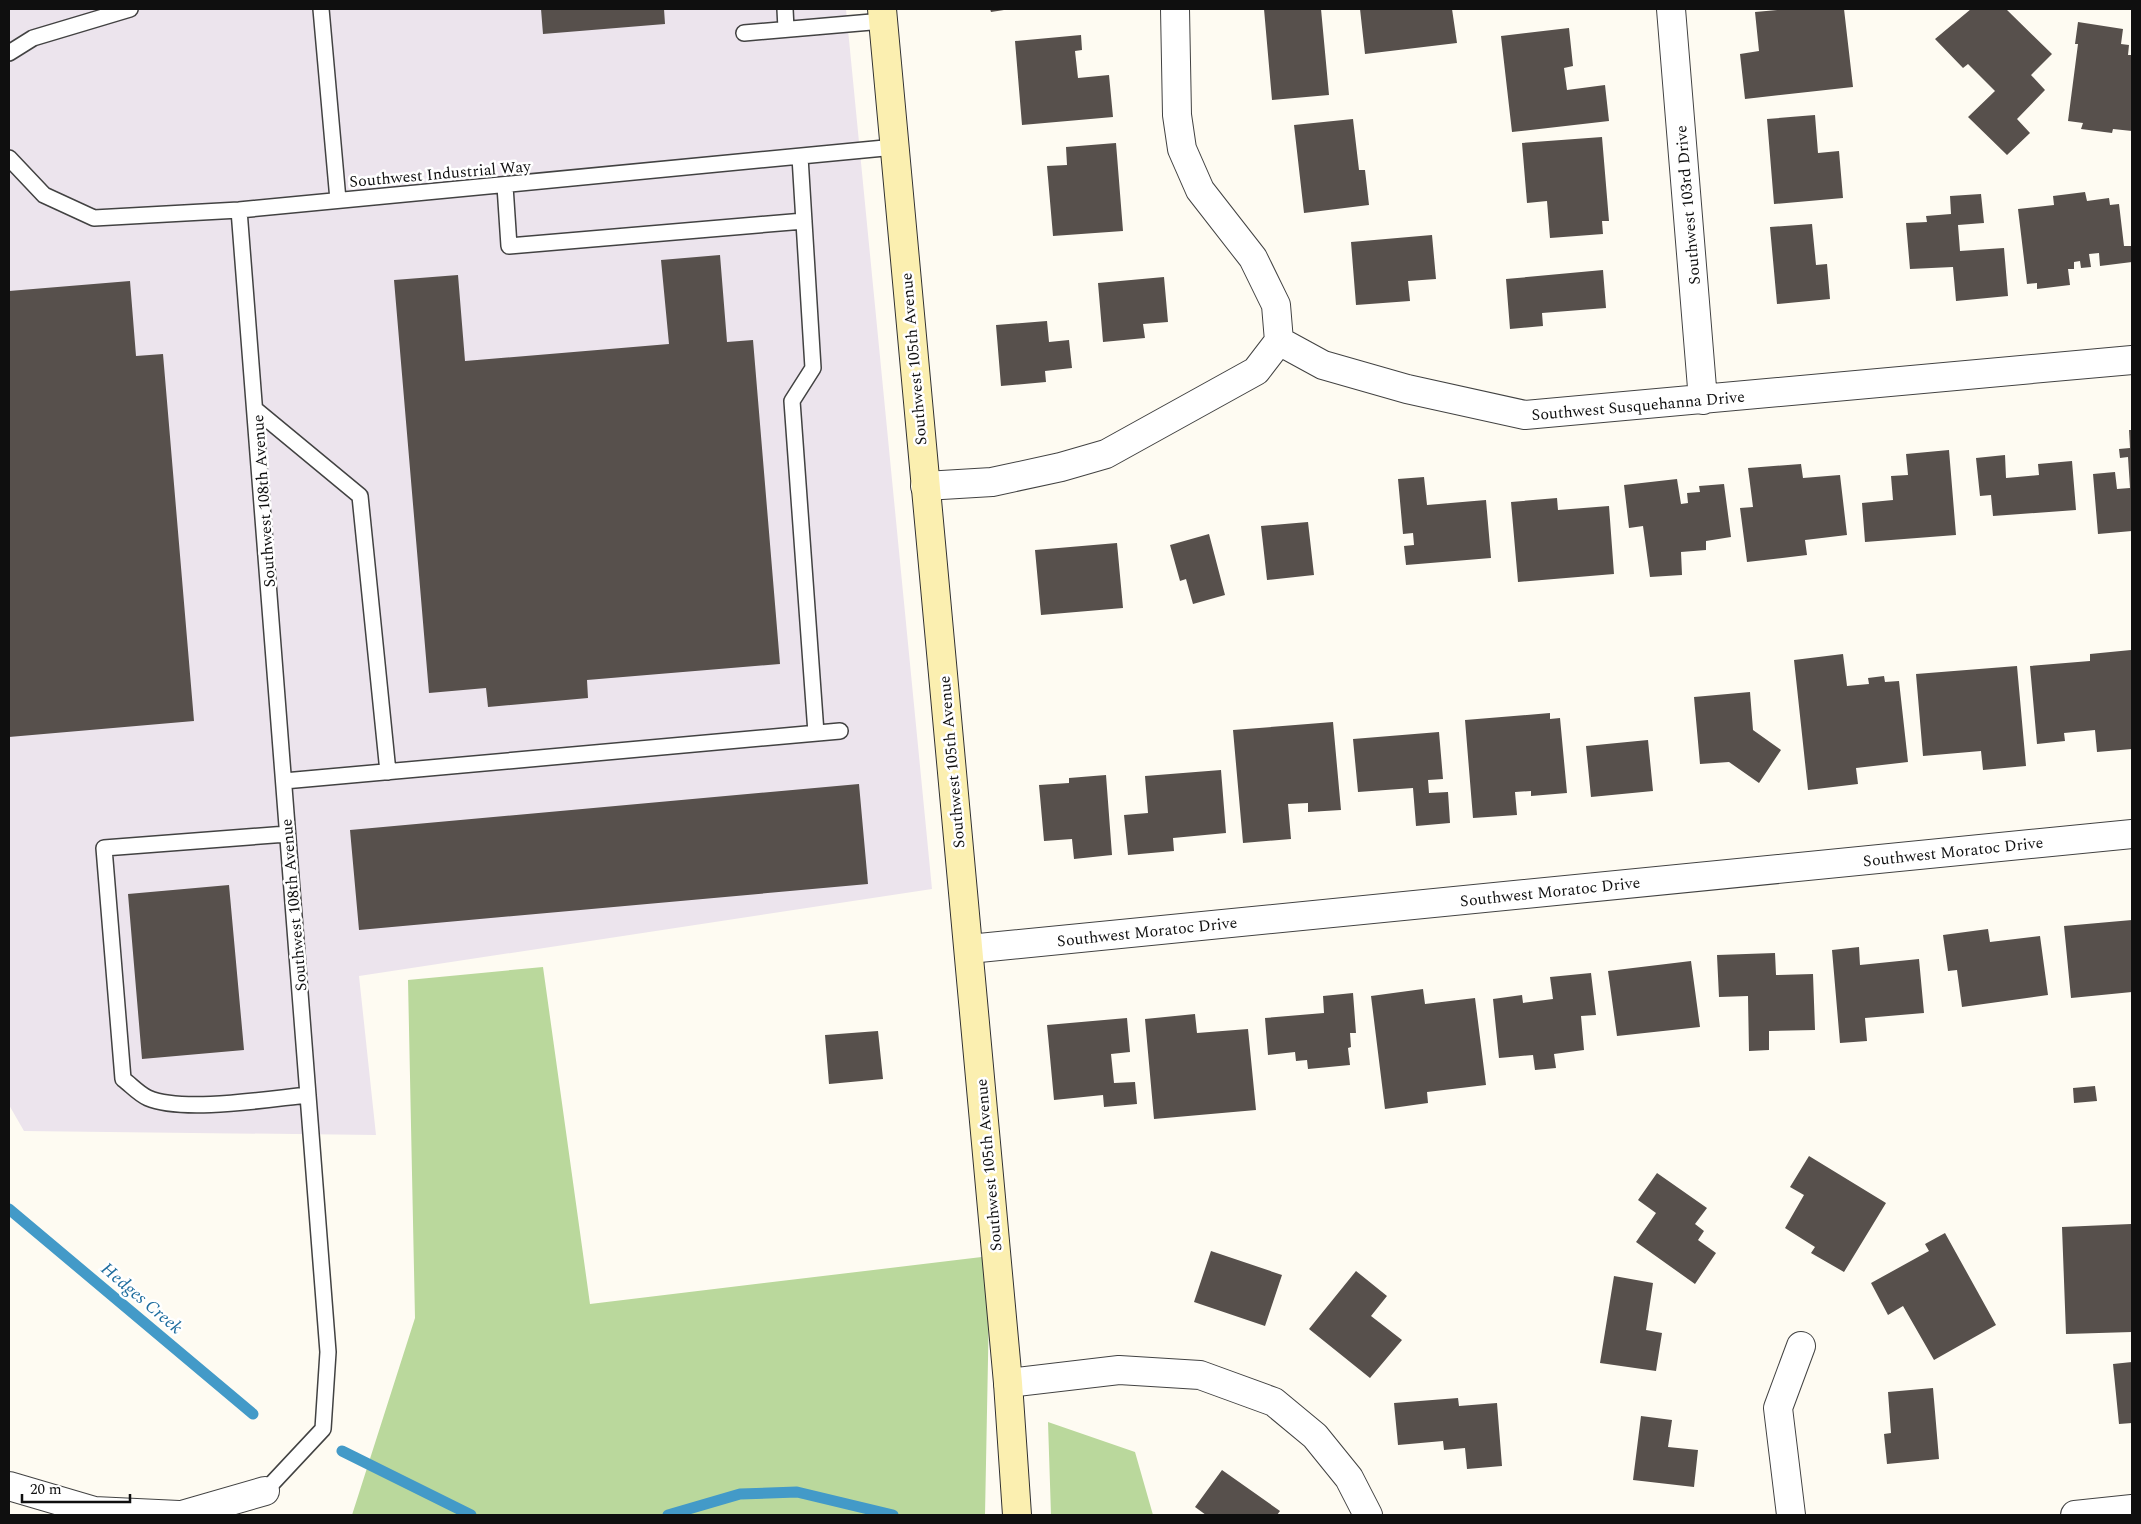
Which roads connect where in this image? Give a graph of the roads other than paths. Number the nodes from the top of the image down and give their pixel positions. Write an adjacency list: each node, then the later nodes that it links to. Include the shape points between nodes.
1 (130, 9): 9 (lane, via 33,38)
2 (321, 9): 14 (lane)
3 (785, 9): 7 (lane)
4 (1175, 9): 17 (street, via 1177,115 1182,149 1200,190 1253,258 1276,306)
5 (1671, 9): 19 (street, Southwest 103rd Drive)
6 (883, 15): 7 (lane); 10 (street, Southwest 105th Avenue)
7 (786, 29): 8 (lane)
8 (744, 32)
9 (9, 53)
10 (895, 147): 11 (lane, Southwest Industrial Way); 21 (street, Southwest 105th Avenue)
11 (800, 157): 13 (lane, Southwest Industrial Way); 16 (lane)
12 (9, 158): 15 (lane, Southwest Industrial Way, via 44,195 94,218)
13 (504, 186): 14 (lane, Southwest Industrial Way); 16 (lane, via 509,246)
14 (338, 200): 15 (lane, Southwest Industrial Way)
15 (239, 210): 20 (lane, Southwest 108th Avenue)
16 (804, 220): 23 (lane, via 813,368 792,401)
17 (1280, 341): 19 (street, Southwest Susquehanna Drive, via 1323,365 1407,389 1525,415); 21 (street, via 1256,371 1106,454 992,482)
18 (2132, 360): 19 (street, Southwest Susquehanna Drive)
19 (1703, 400)
20 (256, 410): 24 (lane, via 360,496); 25 (lane, Southwest 108th Avenue)
21 (925, 486): 28 (street, Southwest 105th Avenue)
22 (840, 731): 23 (lane)
23 (816, 733): 24 (lane)
24 (388, 772): 25 (lane)
25 (284, 781): 26 (lane, Southwest 108th Avenue)
26 (287, 834): 29 (lane, Southwest 108th Avenue); 29 (lane, via 104,848 123,1080 147,1098 175,1104)
27 (2132, 834): 28 (street, Southwest Moratoc Drive)
28 (969, 949): 31 (street, Southwest 105th Avenue)
29 (308, 1095): 33 (lane, Southwest 108th Avenue, via 328,1352 323,1429)
30 (1801, 1346): 38 (street, via 1778,1408)
31 (1008, 1383): 36 (street, Southwest 105th Avenue); 37 (street, via 1118,1370 1200,1375 1274,1402 1314,1436 1349,1478)
32 (9, 1486): 35 (street, Southwest 108th Avenue, via 94,1510)
33 (265, 1491): 35 (street, Southwest 108th Avenue)
34 (2132, 1509): 39 (street)
35 (180, 1515)
36 (1016, 1515)
37 (1368, 1515)
38 (1791, 1515)
39 (2075, 1515)

